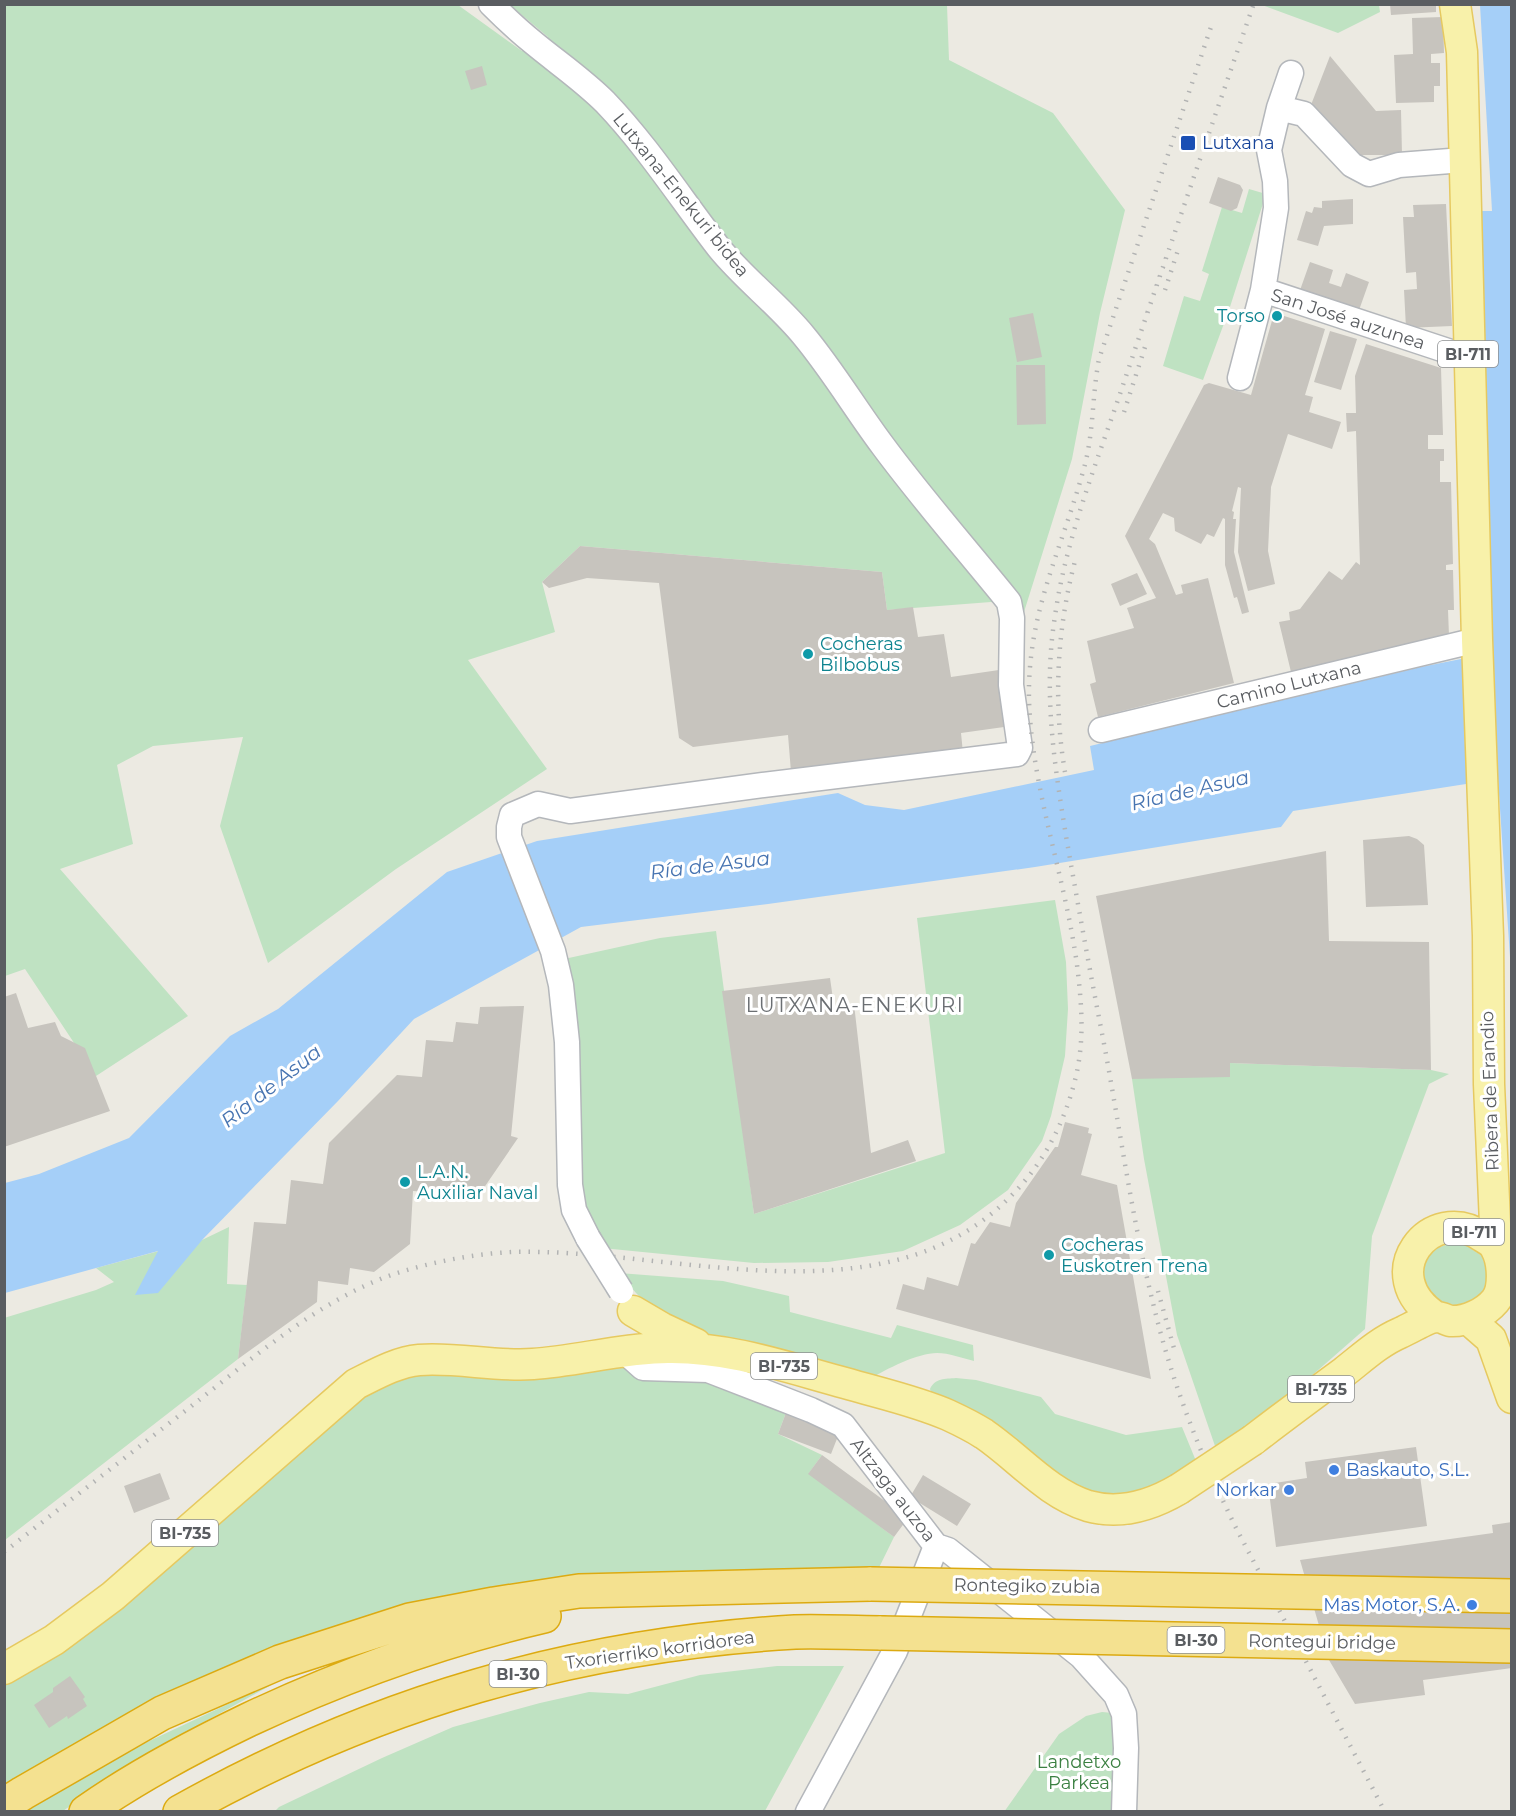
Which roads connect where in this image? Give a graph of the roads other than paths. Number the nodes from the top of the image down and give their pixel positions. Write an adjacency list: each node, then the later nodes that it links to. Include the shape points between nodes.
1 (491, 4): 16 (street, Lutxana-Enekuri bidea, bridge, via 590,86 660,167 720,249 804,335 918,492 1009,602 1012,618 1011,685 1020,748 1017,754 570,811 538,804 512,815 509,837 561,984 574,1210)
2 (1455, 4): 5 (main road, BI-711, via 1462,52)
3 (1291, 73): 4 (street)
4 (1280, 108): 5 (street, via 1304,114 1352,165 1369,174 1399,165); 6 (street, via 1269,150 1276,208)
5 (1463, 160): 7 (main road, BI-711)
6 (1263, 290): 7 (street, San José auzunea); 8 (street)
7 (1469, 358): 9 (main road, BI-711)
8 (1240, 378)
9 (1477, 647): 10 (street, Camino Lutxana); 11 (main road, Ribera de Erandio / BI-711)
10 (1101, 730)
11 (1488, 936): 12 (main road, Ribera de Erandio / BI-711, via 1476,1032 1485,1185 1465,1218); 13 (main road, Ribera de Erandio / BI-711)
12 (1454, 1227): 13 (main road, BI-711, via 1482,1235); 14 (main road, BI-711, via 1439,1230 1415,1248 1408,1263)
13 (1496, 1247): 15 (main road, BI-711, via 1502,1273)
14 (1413, 1295): 17 (main road, via 1422,1308); 19 (main road)
15 (1496, 1300): 18 (main road); 20 (main road, BI-711)
16 (627, 1301): 21 (main road, via 662,1328); 22 (street)
17 (1436, 1317): 18 (main road); 19 (main road)
18 (1468, 1319): 23 (main road, via 1491,1339)
19 (1389, 1338): 21 (main road, BI-735, bridge, via 1253,1440 1161,1500 1136,1508 1106,1509 1058,1492 985,1435 935,1409 746,1355)
20 (1512, 1347)
21 (707, 1349): 22 (main road, BI-735, via 666,1347)
22 (636, 1351): 24 (street, Altzaga auzoa, via 643,1368 708,1370 843,1425); 29 (main road, BI-735, via 532,1364 418,1360 388,1368 356,1384 113,1596 54,1640)
23 (1512, 1398)
24 (936, 1546): 35 (street, via 895,1651); 36 (street, Altzaga auzoa, via 948,1550 1081,1656 1116,1695 1124,1714)
25 (756, 1586): 26 (highway, Rontegiko zubia, bridge, via 1183,1588); 31 (highway, via 579,1591 410,1620 280,1662 162,1713); 32 (highway, via 655,1596 568,1611 410,1653 308,1692 192,1747)
26 (1512, 1596)
27 (881, 1633): 28 (highway, Rontegui bridge / BI-30, bridge); 30 (highway, Txorierriko korridorea / BI-30, via 796,1632 594,1656 411,1706)
28 (1512, 1646)
29 (4, 1669)
30 (310, 1745): 33 (highway, Txorierriko korridorea / BI-30); 34 (highway)
31 (4, 1805)
32 (86, 1812)
33 (180, 1812)
34 (213, 1812)
35 (808, 1812)
36 (1124, 1812)

